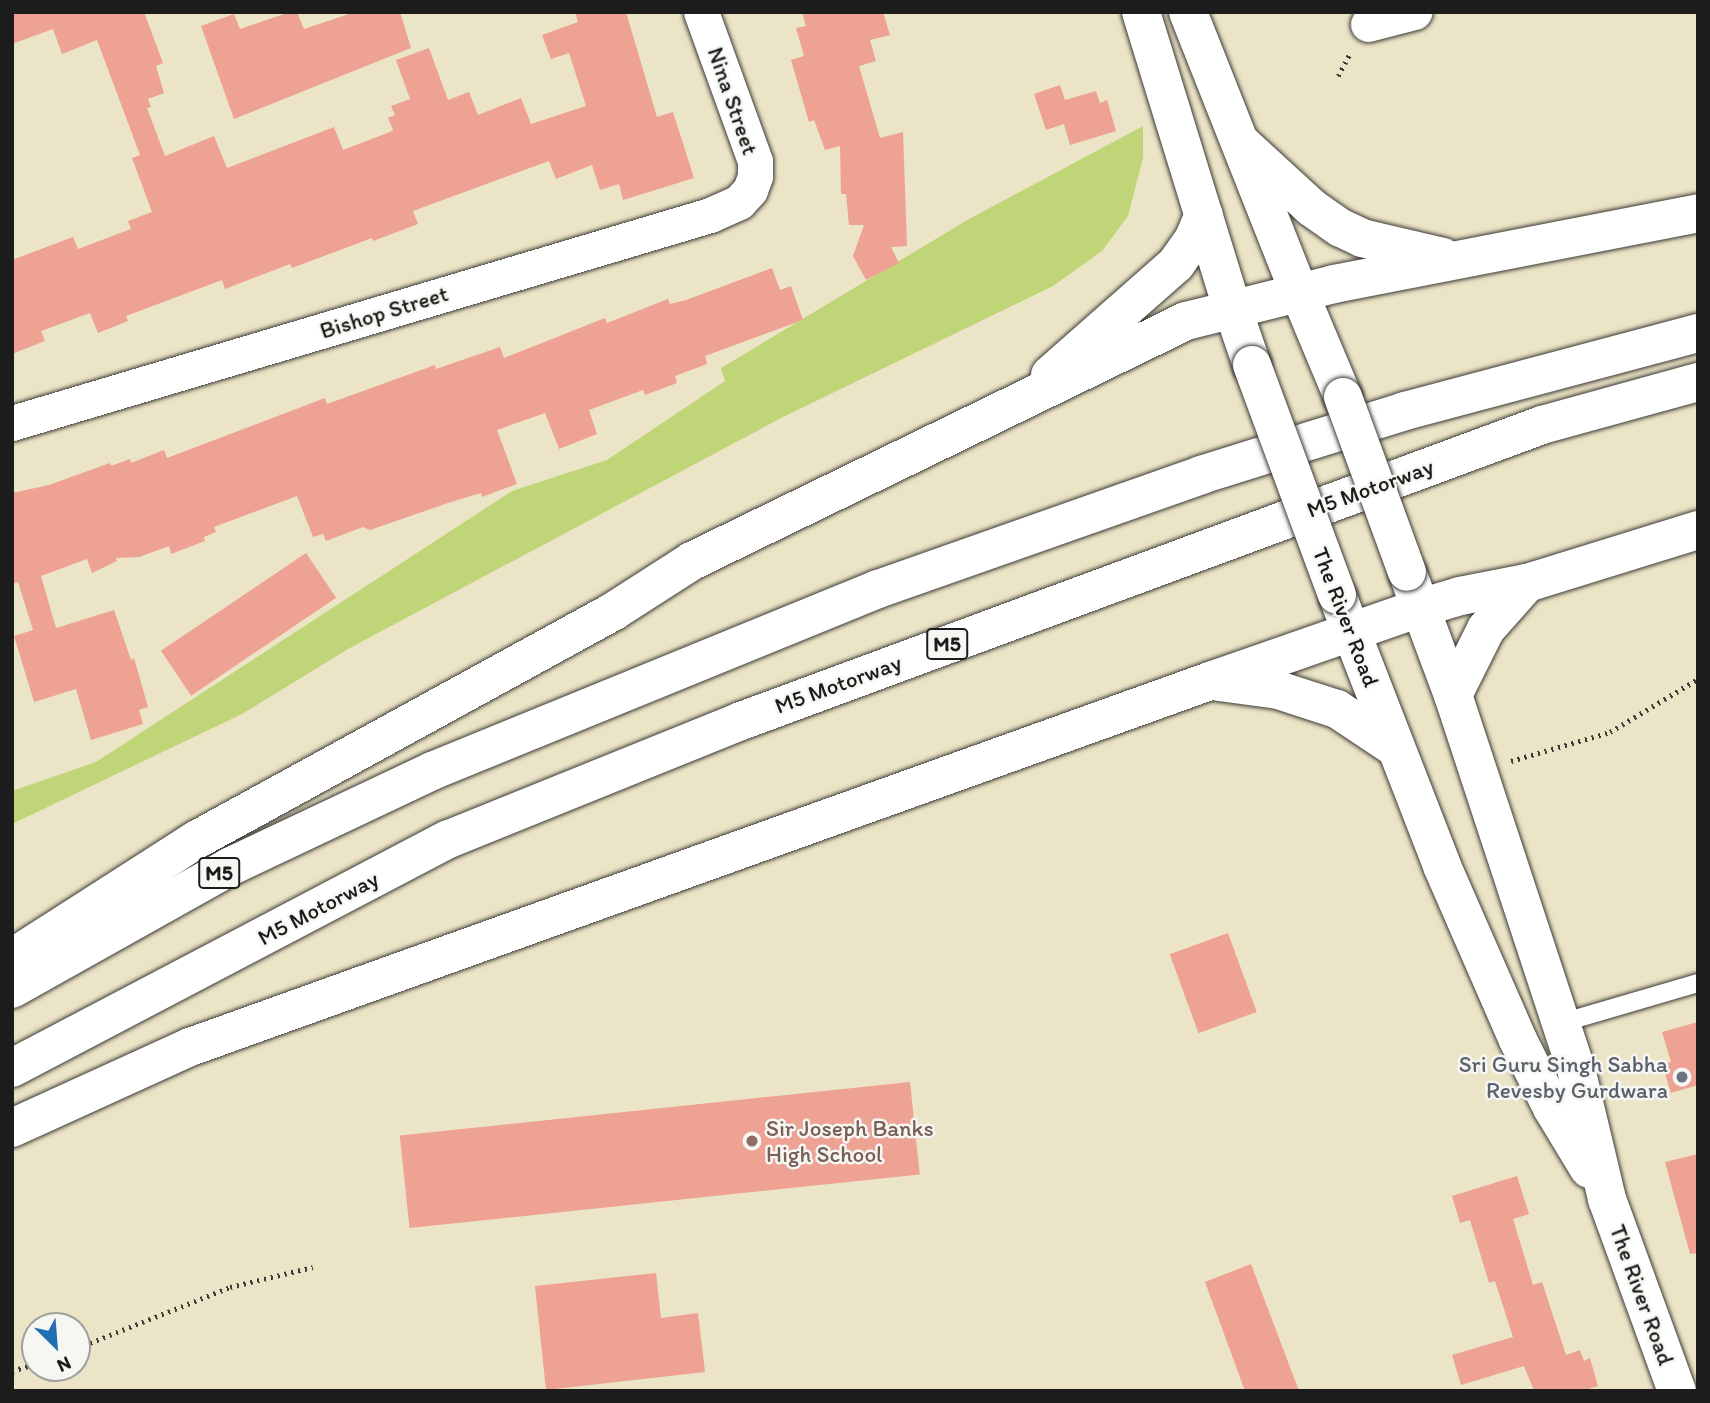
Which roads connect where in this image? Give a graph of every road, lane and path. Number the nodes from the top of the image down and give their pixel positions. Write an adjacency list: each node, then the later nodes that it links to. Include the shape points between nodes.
1 (701, 12): 7 (street, Nina Street, via 755,161)
2 (1140, 12): 9 (main road, The River Road)
3 (1188, 12): 6 (main road, The River Road)
4 (1414, 12): 5 (street)
5 (1368, 24)
6 (1240, 142): 10 (main road, via 1312,208 1341,228 1362,238); 11 (main road, The River Road)
7 (750, 190): 16 (street, Bishop Street, via 739,202 710,215)
8 (1698, 213): 10 (main road)
9 (1204, 215): 12 (main road, The River Road); 15 (main road, via 1176,264)
10 (1455, 260): 11 (main road)
11 (1299, 292): 12 (main road); 19 (main road, The River Road, bridge, via 1321,339)
12 (1232, 307): 15 (main road, via 1186,321); 20 (main road, The River Road, bridge)
13 (1698, 333): 28 (main road, M5, via 1405,411 1188,479 878,589 432,771 229,867)
14 (1698, 382): 30 (main road, M5 Motorway / M5, via 1529,430 741,721 461,834)
15 (1017, 405): 26 (main road, via 692,561 614,611 196,840)
16 (12, 423)
17 (1698, 530): 18 (main road)
18 (1527, 583): 19 (main road); 23 (main road, via 1486,629)
19 (1420, 607): 20 (main road); 23 (main road, The River Road)
20 (1351, 633): 22 (main road); 24 (main road, The River Road)
21 (1698, 679): 25 (path, via 1610,732)
22 (1210, 681): 24 (main road, via 1279,690 1337,709); 31 (main road, via 190,1047)
23 (1452, 695): 29 (main road, The River Road)
24 (1394, 747): 32 (main road, The River Road, via 1518,1040 1552,1108)
25 (1508, 762)
26 (12, 958)
27 (1698, 983): 29 (lane)
28 (12, 989)
29 (1561, 1023): 32 (main road, The River Road)
30 (12, 1068)
31 (12, 1128)
32 (1607, 1199): 35 (main road, The River Road)
33 (313, 1267): 34 (path, via 230,1287)
34 (91, 1342)
35 (1677, 1391)

